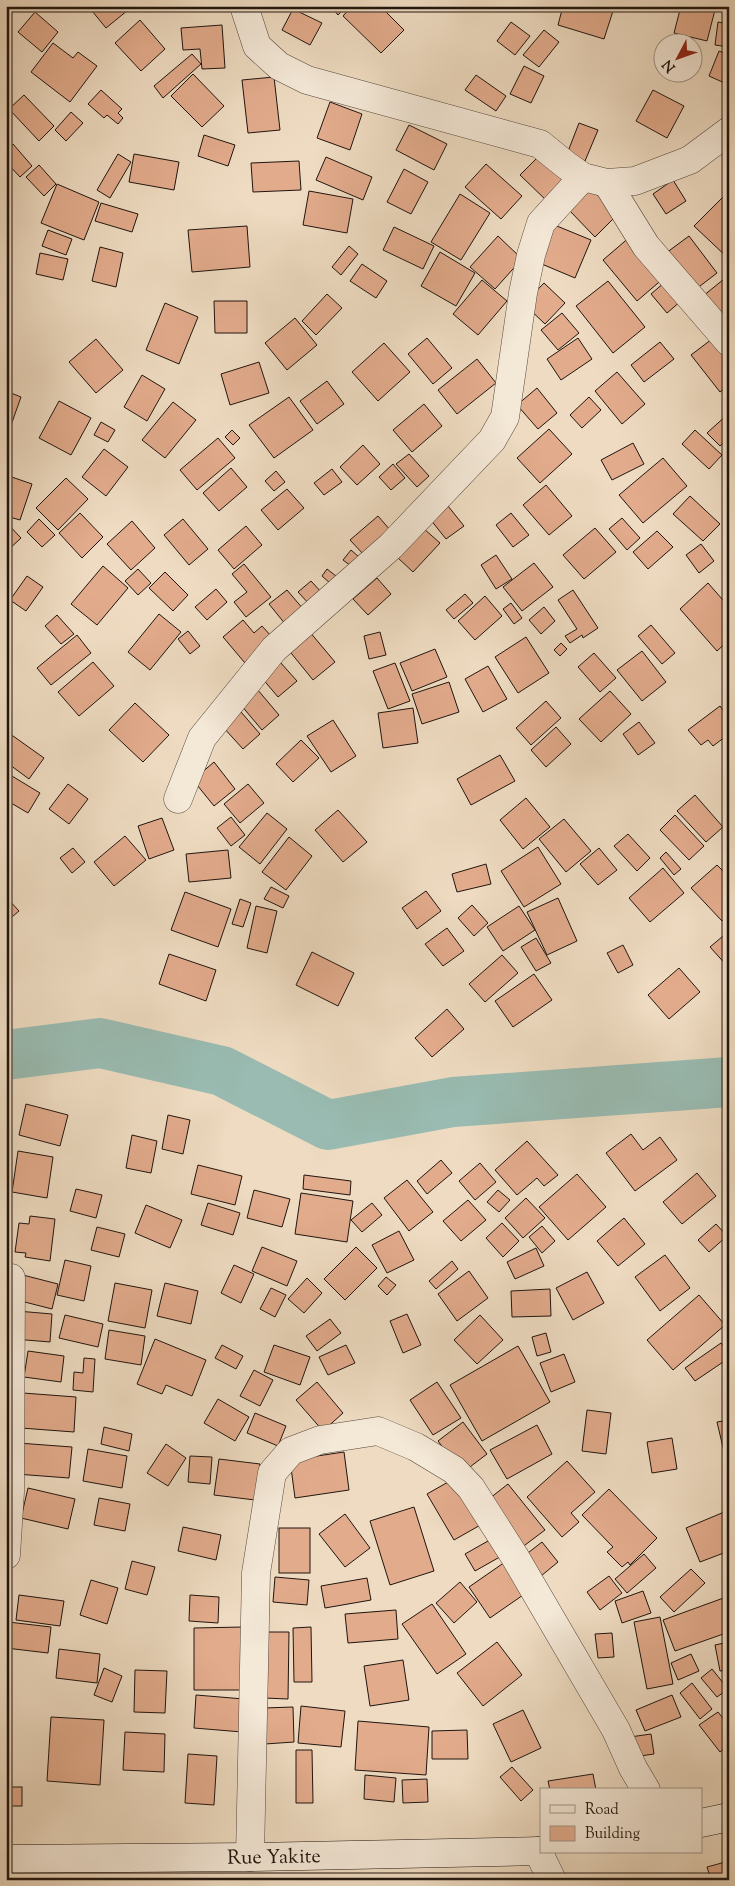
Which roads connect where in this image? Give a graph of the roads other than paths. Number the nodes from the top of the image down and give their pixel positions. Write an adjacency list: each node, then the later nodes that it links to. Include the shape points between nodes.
1 (244, 6): 3 (street, via 257,46 280,66 307,80 540,144 566,165)
2 (729, 131): 3 (street, via 690,160 635,181)
3 (595, 180): 4 (street, via 646,246); 5 (street, via 541,223 523,293 505,417 492,440 391,546 274,649 202,738)
4 (729, 342)
5 (178, 799)
6 (11, 1278): 7 (street, via 10,1492)
7 (6, 1555)
8 (645, 1788): 13 (street, via 616,1730 471,1488 454,1470 378,1431 320,1440 291,1451 272,1472 256,1573)
9 (729, 1818): 10 (street)
10 (702, 1823)
11 (540, 1851): 13 (street, Rue Yakite)
12 (541, 1854): 15 (street)
13 (250, 1857): 14 (street, Rue Yakite)
14 (6, 1858)
15 (552, 1880)

